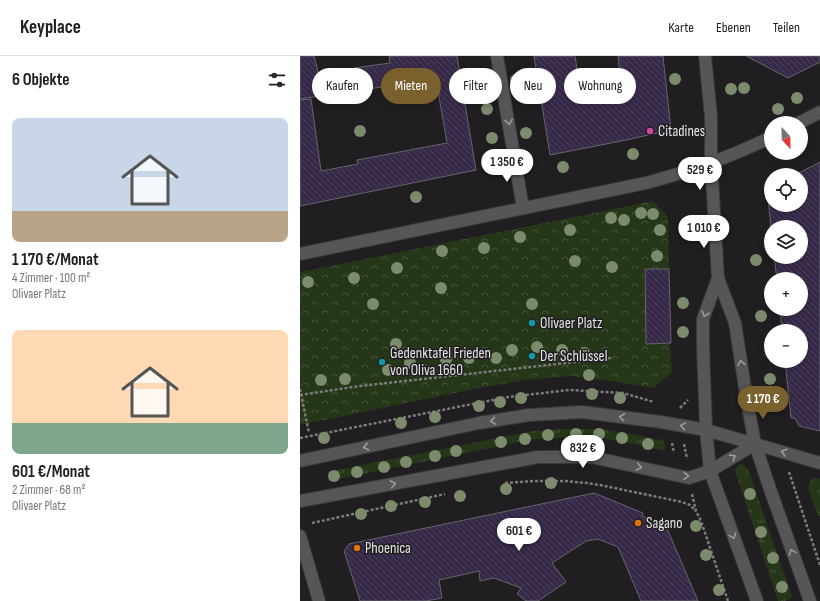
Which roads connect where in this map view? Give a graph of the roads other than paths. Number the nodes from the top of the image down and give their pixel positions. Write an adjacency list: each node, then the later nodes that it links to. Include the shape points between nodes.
1 (497, 56): 7 (main road, one-way to 7)
2 (705, 56): 6 (main road, via 711,117)
3 (820, 112): 4 (main road)
4 (808, 118)
5 (764, 141): 6 (main road)
6 (710, 162): 7 (main road, via 646,183); 9 (main road)
7 (523, 208): 8 (main road)
8 (300, 254)
9 (718, 278): 10 (main road, one-way to 10, via 703,319); 11 (main road, one-way to 9, via 735,323)
10 (706, 430): 11 (main road); 12 (main road, one-way to 12, via 582,412 529,415 479,423); 14 (main road)
11 (755, 444): 13 (main road, one-way to 11); 14 (main road, one-way to 11); 19 (main road, one-way to 11)
12 (300, 461)
13 (820, 463)
14 (710, 471): 15 (main road, one-way to 14, via 538,457 591,457 690,478); 18 (main road, one-way to 18)
15 (300, 501)
16 (300, 536): 17 (main road)
17 (319, 601)
18 (757, 601)
19 (810, 601)

